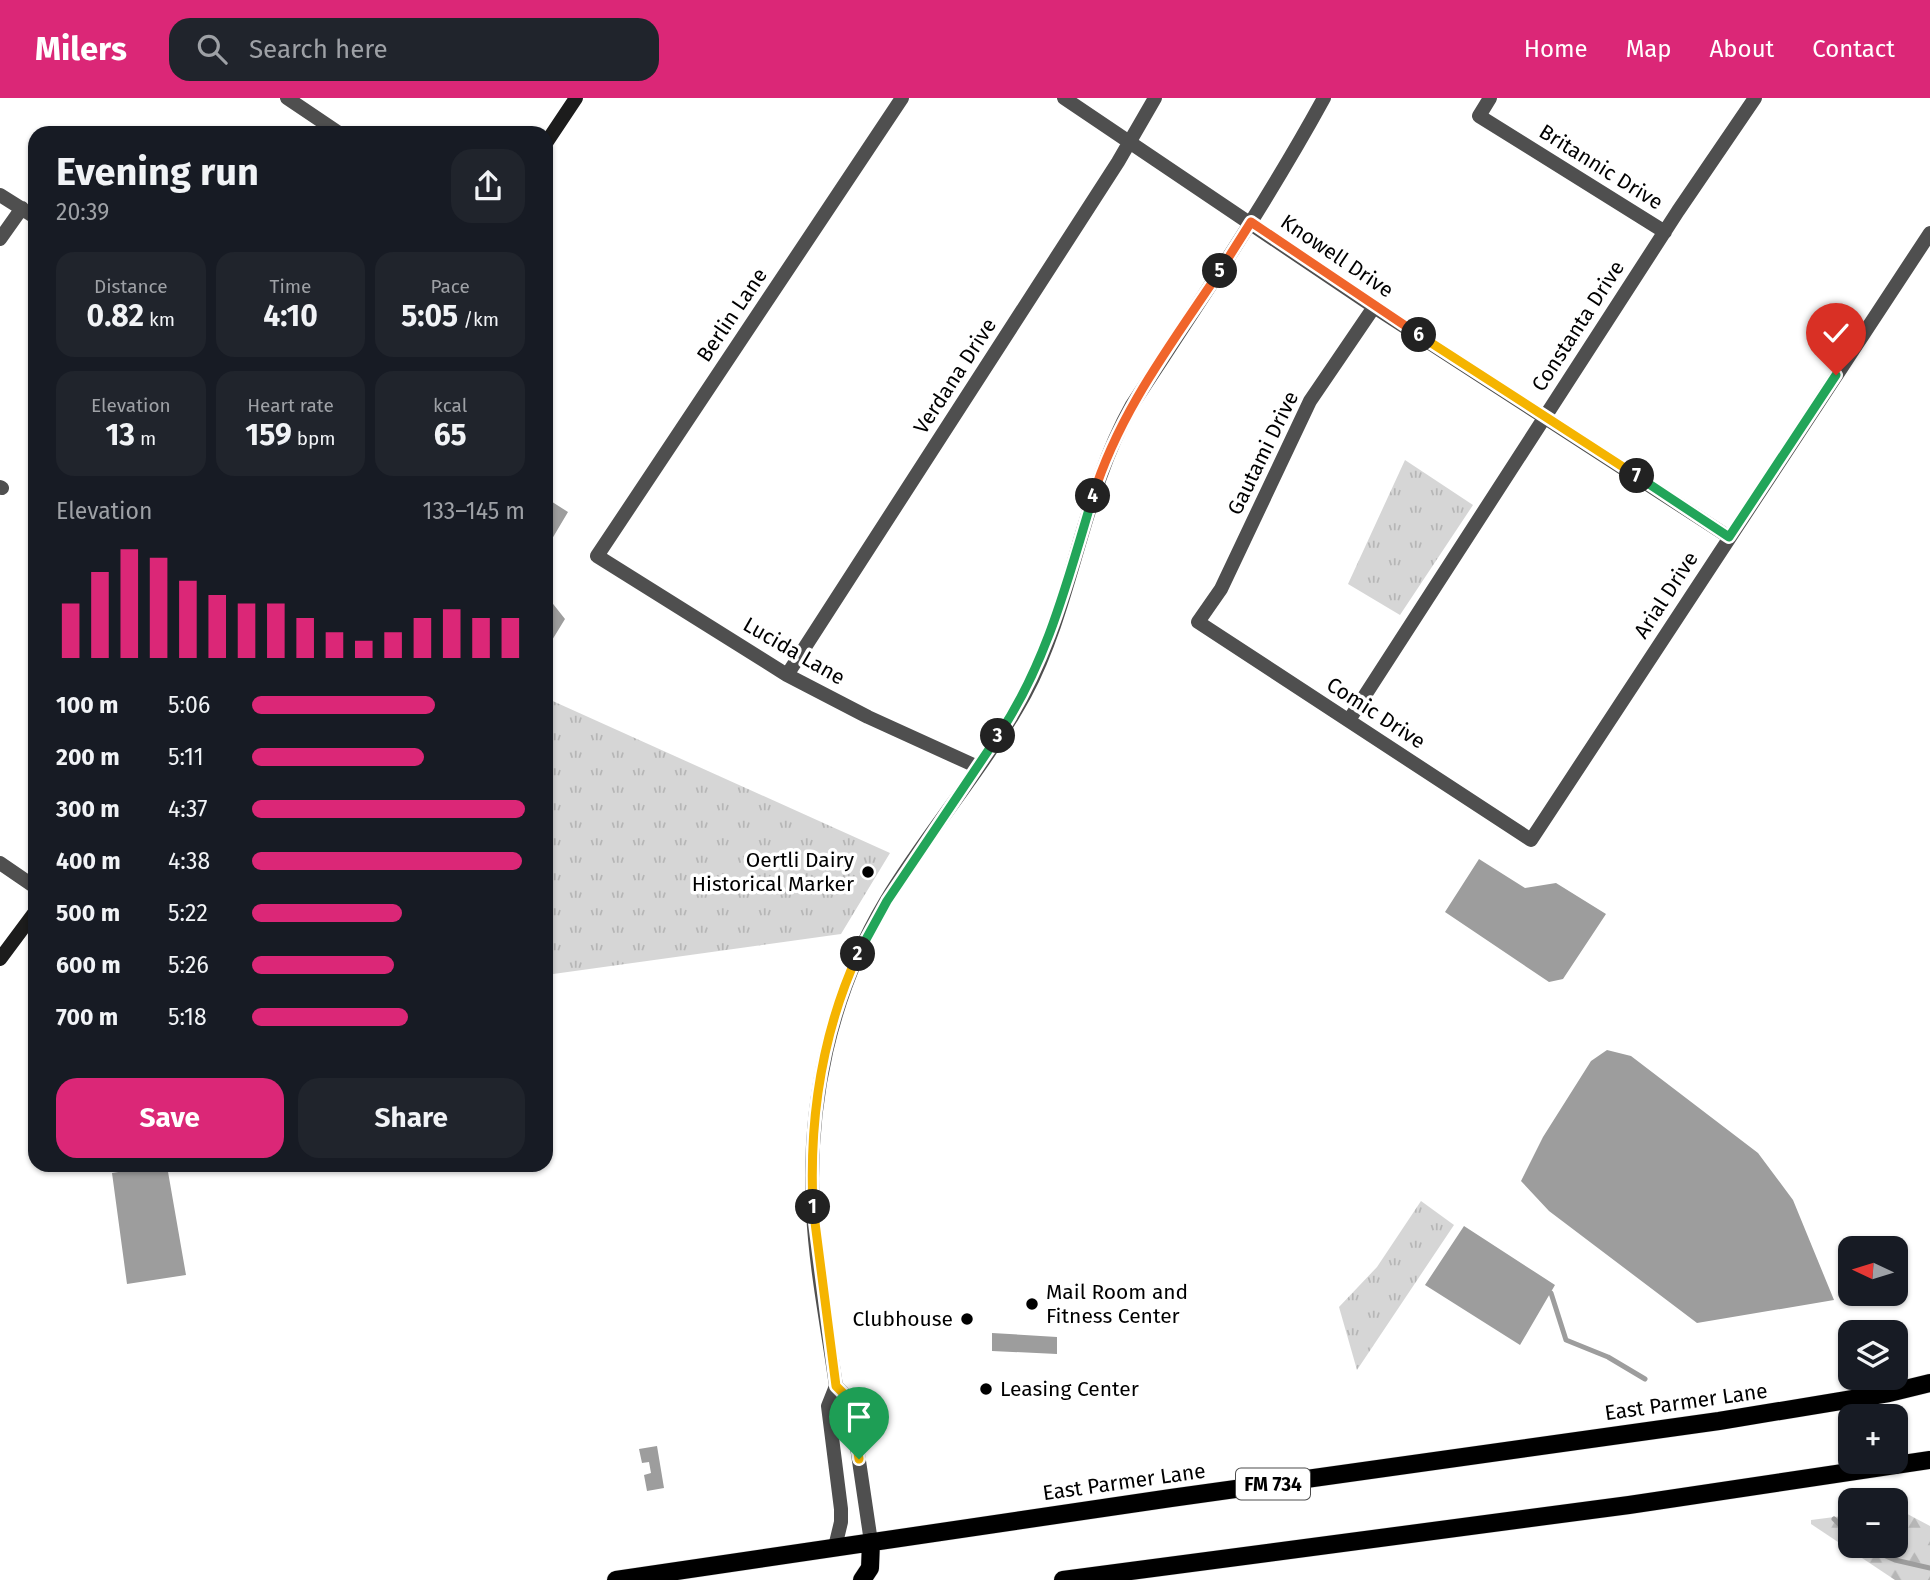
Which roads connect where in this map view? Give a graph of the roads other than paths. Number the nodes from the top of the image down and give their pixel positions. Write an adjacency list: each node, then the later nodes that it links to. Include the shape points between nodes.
1 (286, 98): 9 (street)
2 (576, 98): 10 (street)
3 (902, 98): 22 (street, Berlin Lane)
4 (1064, 98): 11 (street, Knowell Drive)
5 (1155, 98): 11 (street, Verdana Drive)
6 (1324, 98): 15 (street)
7 (1490, 98): 16 (street, Britannic Drive, via 1479,116)
8 (1755, 98): 16 (street, Constanta Drive)
9 (328, 126)
10 (553, 132)
11 (1131, 141): 15 (street, Knowell Drive); 24 (street, Verdana Drive)
12 (0, 195): 13 (street)
13 (22, 208): 14 (street); 18 (street)
14 (28, 212)
15 (1251, 222): 19 (street, Knowell Drive); 26 (street, via 1117,431 1042,655 1025,693)
16 (1665, 232): 20 (street, Constanta Drive)
17 (1930, 233): 21 (street, Arial Drive)
18 (0, 239)
19 (1374, 307): 20 (street, Knowell Drive); 23 (street, Gautami Drive, via 1310,401 1221,589)
20 (1545, 417): 21 (street, Knowell Drive); 25 (street, Constanta Drive)
21 (1729, 537): 27 (street, Arial Drive)
22 (597, 556): 24 (street, Lucida Lane)
23 (1198, 622): 25 (street, Comic Drive)
24 (787, 675): 26 (street, Lucida Lane)
25 (1349, 720): 27 (street, Comic Drive)
26 (978, 767): 33 (street, via 870,929 844,988 825,1054 814,1123 812,1187)
27 (1531, 840)
28 (0, 863): 29 (street)
29 (28, 882)
30 (28, 921): 31 (street)
31 (0, 959)
32 (1930, 1383): 35 (main road, East Parmer Lane / FM 734, via 1719,1421)
33 (836, 1386): 35 (street, via 850,1400); 36 (street, via 828,1406 841,1509)
34 (1930, 1460): 39 (main road)
35 (872, 1542): 36 (main road, East Parmer Lane / FM 734); 38 (main road, via 870,1568)
36 (835, 1547): 37 (main road, East Parmer Lane / FM 734)
37 (615, 1580)
38 (862, 1580)
39 (1063, 1580)

